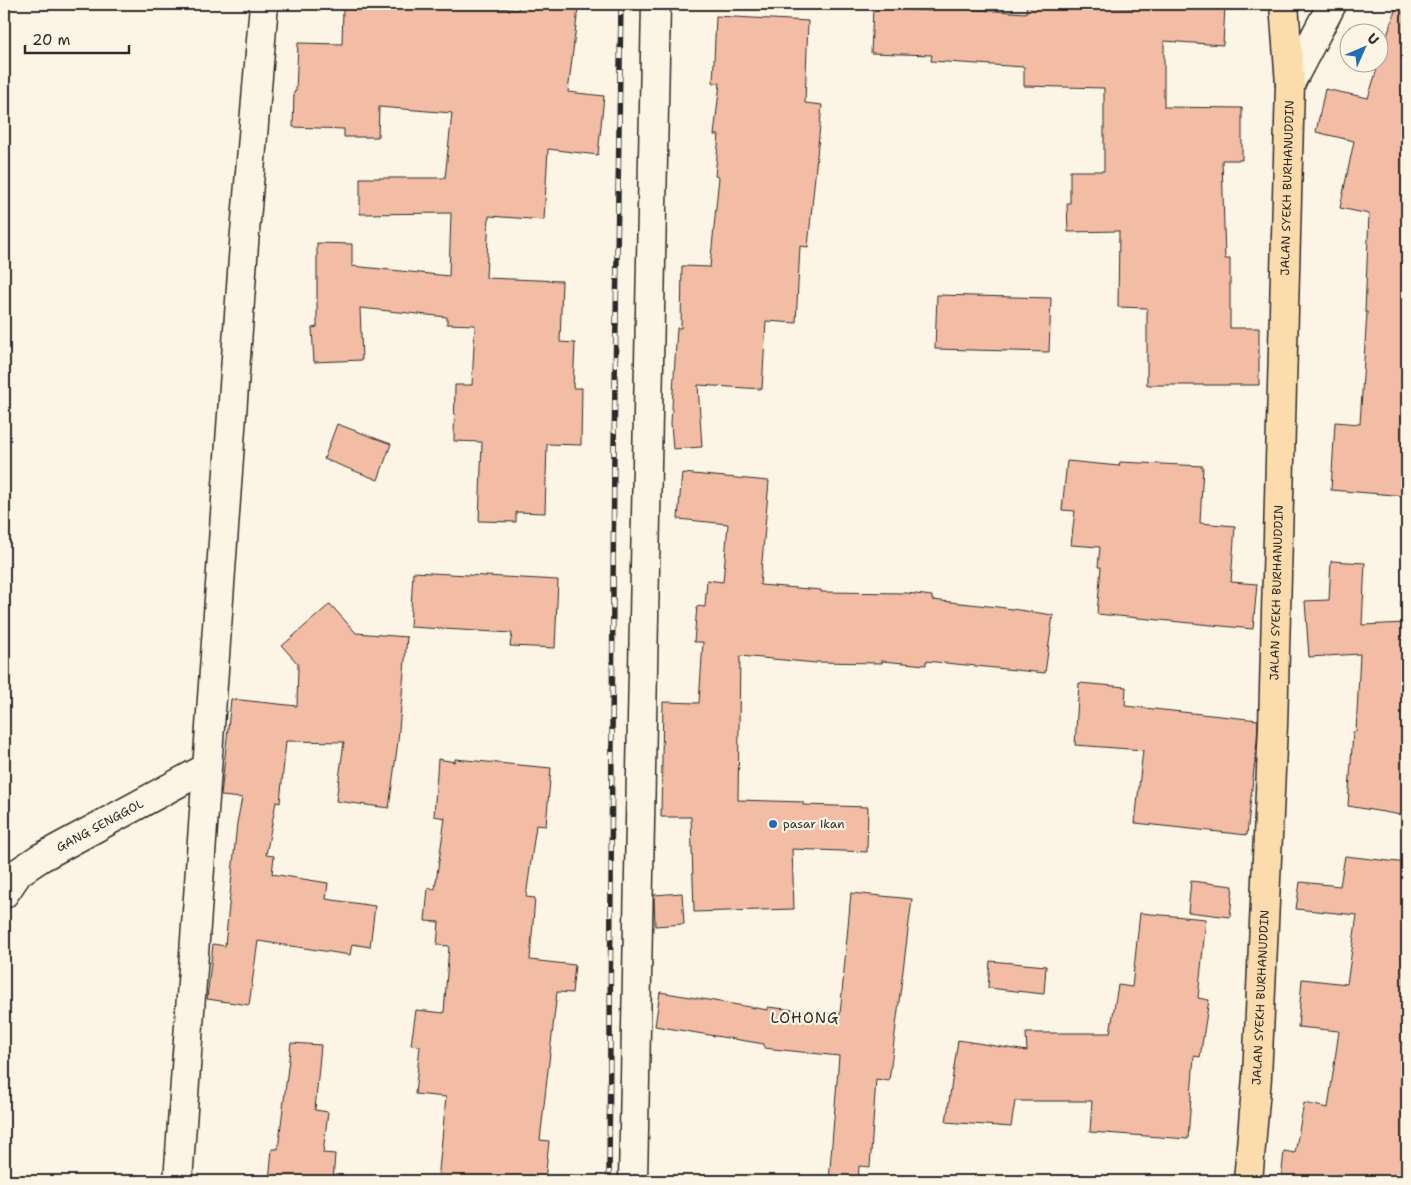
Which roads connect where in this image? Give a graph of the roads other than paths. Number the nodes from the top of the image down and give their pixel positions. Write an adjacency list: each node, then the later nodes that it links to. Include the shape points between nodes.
1 (264, 4): 6 (street)
2 (656, 4): 9 (street)
3 (1284, 4): 5 (main road, JALAN SYEKH BURHANUDDIN)
4 (1332, 4): 5 (street)
5 (1290, 84): 10 (main road, JALAN SYEKH BURHANUDDIN, via 1273,726 1257,1076)
6 (206, 768): 7 (street, GANG SENGGOL, via 40,858 20,872); 8 (street)
7 (4, 894)
8 (178, 1181)
9 (633, 1181)
10 (1248, 1181)

